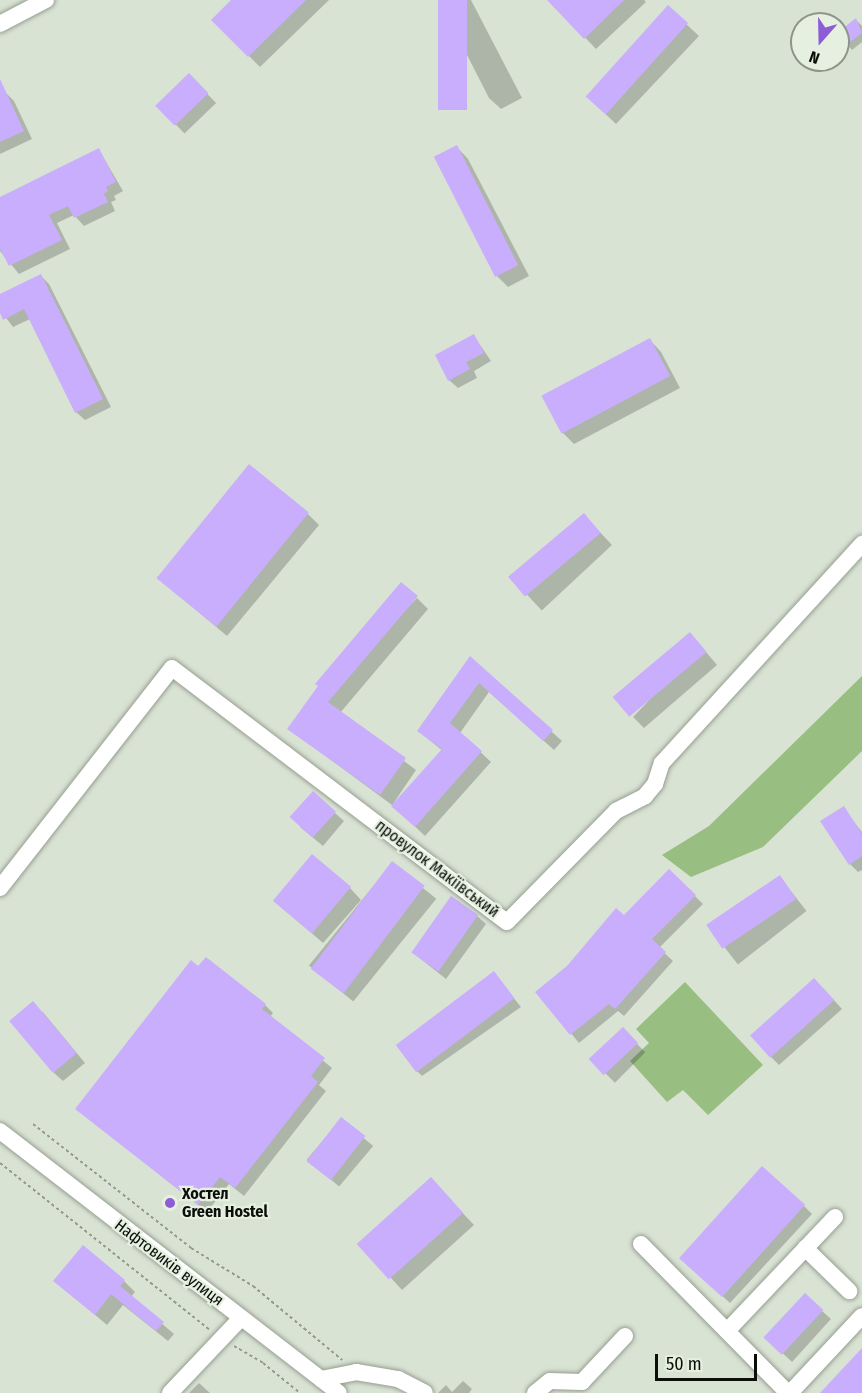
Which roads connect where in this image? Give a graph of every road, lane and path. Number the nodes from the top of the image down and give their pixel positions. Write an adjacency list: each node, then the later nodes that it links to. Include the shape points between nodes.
1 (46, 0): 2 (street)
2 (0, 24)
3 (862, 544): 4 (street, провулок Макіївський, via 662,763 656,784 645,796 616,811 507,922 172,668)
4 (0, 888)
5 (33, 1124): 17 (path, via 191,1248 254,1286)
6 (0, 1131): 13 (street, Нафтовиків вулиця)
7 (0, 1163): 16 (path)
8 (835, 1216): 10 (street)
9 (641, 1244): 14 (street)
10 (805, 1248): 11 (street); 14 (street)
11 (849, 1291)
12 (862, 1316): 19 (street)
13 (241, 1318): 16 (street); 18 (street, Нафтовиків вулиця)
14 (727, 1331): 19 (street)
15 (625, 1336): 24 (street, via 582,1382 550,1381)
16 (221, 1339): 20 (street); 21 (path, via 263,1362)
17 (356, 1371): 18 (street); 23 (street, via 398,1379)
18 (321, 1379): 22 (street, Нафтовиків вулиця)
19 (797, 1390)
20 (170, 1393)
21 (300, 1393)
22 (339, 1393)
23 (425, 1393)
24 (535, 1393)

